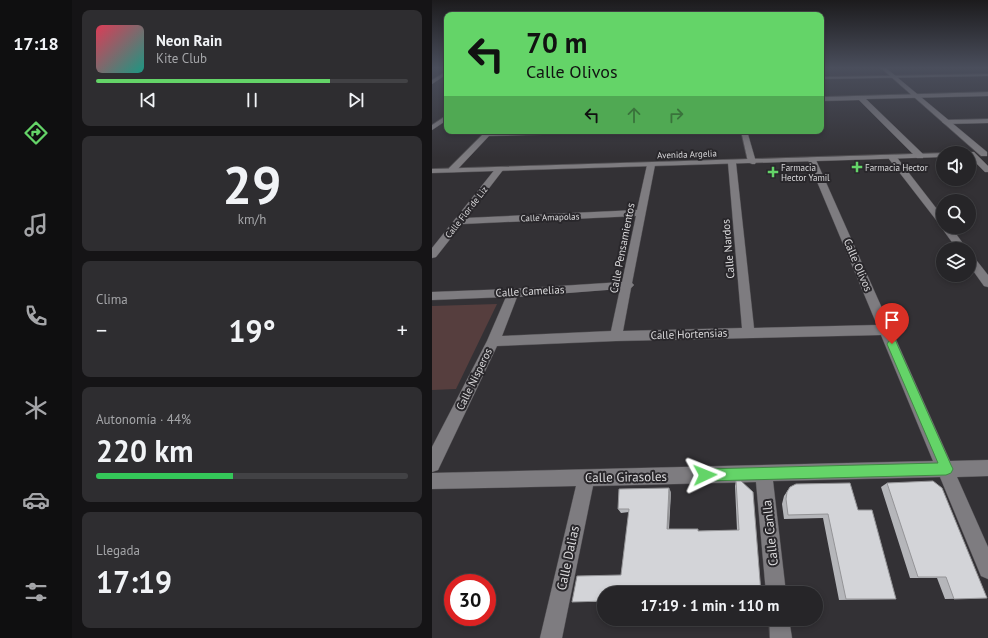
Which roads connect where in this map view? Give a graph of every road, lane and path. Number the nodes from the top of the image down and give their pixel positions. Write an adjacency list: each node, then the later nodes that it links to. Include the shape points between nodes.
1 (861, 98): 2 (street); 4 (street); 13 (street)
2 (867, 98)
3 (917, 98): 7 (street)
4 (824, 99)
5 (444, 119): 8 (street)
6 (988, 121): 7 (street)
7 (945, 122): 11 (street)
8 (432, 128)
9 (488, 134): 20 (street)
10 (745, 134): 17 (street)
11 (986, 154)
12 (936, 155): 13 (street, Avenida Argelia)
13 (920, 156): 14 (street, Avenida Argelia)
14 (892, 157): 16 (street, Avenida Argelia); 25 (street)
15 (976, 159): 22 (street)
16 (812, 160): 17 (street, Avenida Argelia); 33 (street, Calle Olivos)
17 (752, 162): 18 (street, Avenida Argelia)
18 (732, 163): 19 (street, Avenida Argelia); 34 (street, Calle Nardos)
19 (651, 165): 21 (street, Avenida Argelia); 24 (street, Calle Pensamientos)
20 (452, 170): 21 (street, Avenida Argelia); 23 (street, Avenida Argelia)
21 (500, 170): 26 (street, Calle Flor de Liz)
22 (988, 170)
23 (432, 171)
24 (641, 213): 26 (street, Calle Amapolas); 30 (street, Calle Pensamientos)
25 (936, 214)
26 (460, 221): 27 (street, Calle Flor de Liz)
27 (432, 255)
28 (976, 267): 29 (street)
29 (988, 283)
30 (628, 285): 31 (street, Calle Camelias); 35 (street, Calle Pensamientos)
31 (513, 293): 32 (street, Calle Camelias); 36 (street, Calle Nísperos)
32 (432, 296)
33 (886, 330): 34 (street, Calle Hortensias); 39 (street, Calle Olivos)
34 (748, 332): 35 (street, Calle Hortensias)
35 (616, 336): 36 (street, Calle Hortensias)
36 (493, 341): 37 (street, Calle Nísperos)
37 (432, 464)
38 (988, 468): 39 (street, Calle Girasoles)
39 (946, 469): 40 (street, Calle Girasoles); 43 (street, Calle Olivos)
40 (764, 474): 41 (street, Calle Girasoles); 44 (street, Calle Canlla)
41 (586, 478): 42 (street, Calle Girasoles); 46 (street, Calle Dalias)
42 (432, 481)
43 (988, 569)
44 (775, 586)
45 (780, 626): 47 (street)
46 (551, 638)
47 (781, 638)

